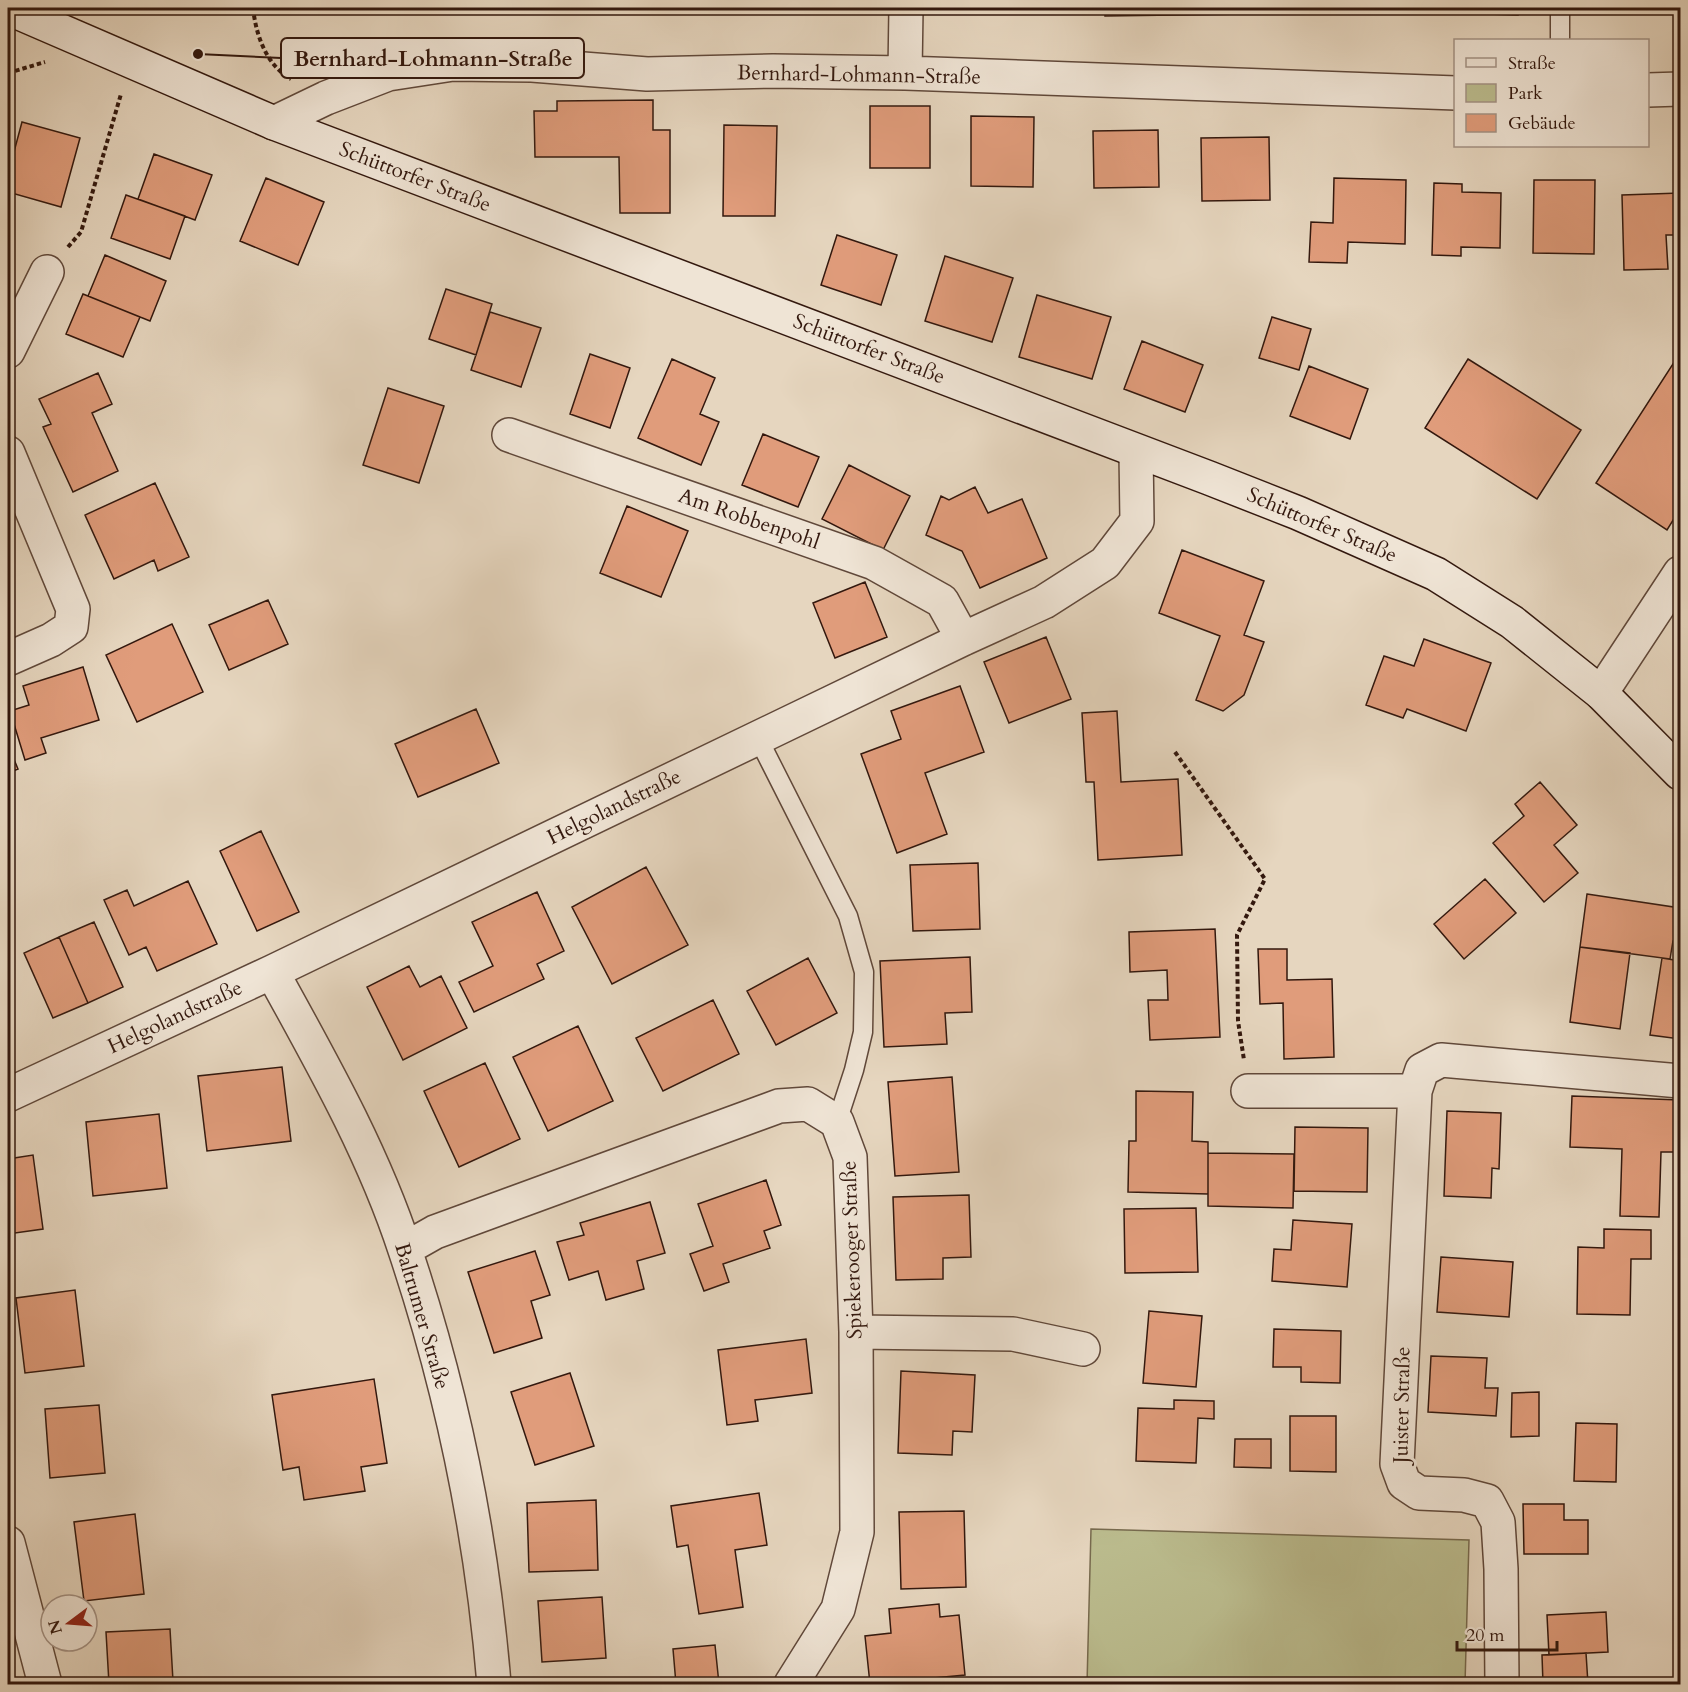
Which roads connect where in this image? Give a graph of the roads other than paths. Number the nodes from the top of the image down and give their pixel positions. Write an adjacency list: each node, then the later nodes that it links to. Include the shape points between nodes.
1 (8, 8): 9 (street, Schüttorfer Straße)
2 (906, 8): 5 (street)
3 (1560, 8): 4 (lane)
4 (1560, 39)
5 (905, 74): 8 (street, Bernhard-Lohmann-Straße); 9 (street, Bernhard-Lohmann-Straße, via 647,74 532,65 453,64 388,74)
6 (1649, 90): 7 (street)
7 (1680, 90)
8 (1454, 93)
9 (274, 123): 13 (street, Schüttorfer Straße)
10 (47, 272): 11 (street)
11 (8, 351)
12 (509, 435): 16 (street, Am Robbenpohl, via 874,563 942,601)
13 (1136, 452): 16 (street, Helgolandstraße, via 1137,521 1105,563 1044,602); 18 (street, Schüttorfer Straße, via 1298,513 1436,574 1512,622)
14 (8, 453): 17 (street, via 73,609 71,627)
15 (1680, 573): 18 (street)
16 (963, 639): 19 (street, Helgolandstraße)
17 (8, 659)
18 (1601, 693): 20 (street, Schüttorfer Straße)
19 (758, 738): 21 (street, Helgolandstraße); 26 (lane, via 848,916 864,972 863,1032)
20 (1680, 774)
21 (272, 972): 25 (street, Helgolandstraße); 27 (street, Baltrumer Straße, via 334,1085)
22 (1680, 1081): 24 (street, Juister Straße, via 1441,1060 1422,1070)
23 (1248, 1091): 24 (street)
24 (1415, 1091): 34 (street, Juister Straße, via 1397,1464 1404,1483 1419,1493 1487,1501 1498,1522)
25 (8, 1095)
26 (837, 1122): 27 (street, via 808,1104 779,1106 435,1232); 28 (street, Spiekerooger Straße, via 850,1157)
27 (405, 1248): 32 (street, Baltrumer Straße, via 456,1435 477,1545)
28 (856, 1332): 29 (street, via 1013,1334); 33 (street, Spiekerooger Straße, via 857,1532 838,1609)
29 (1083, 1349)
30 (8, 1543): 31 (street)
31 (45, 1684)
32 (494, 1684)
33 (791, 1684)
34 (1502, 1684)

